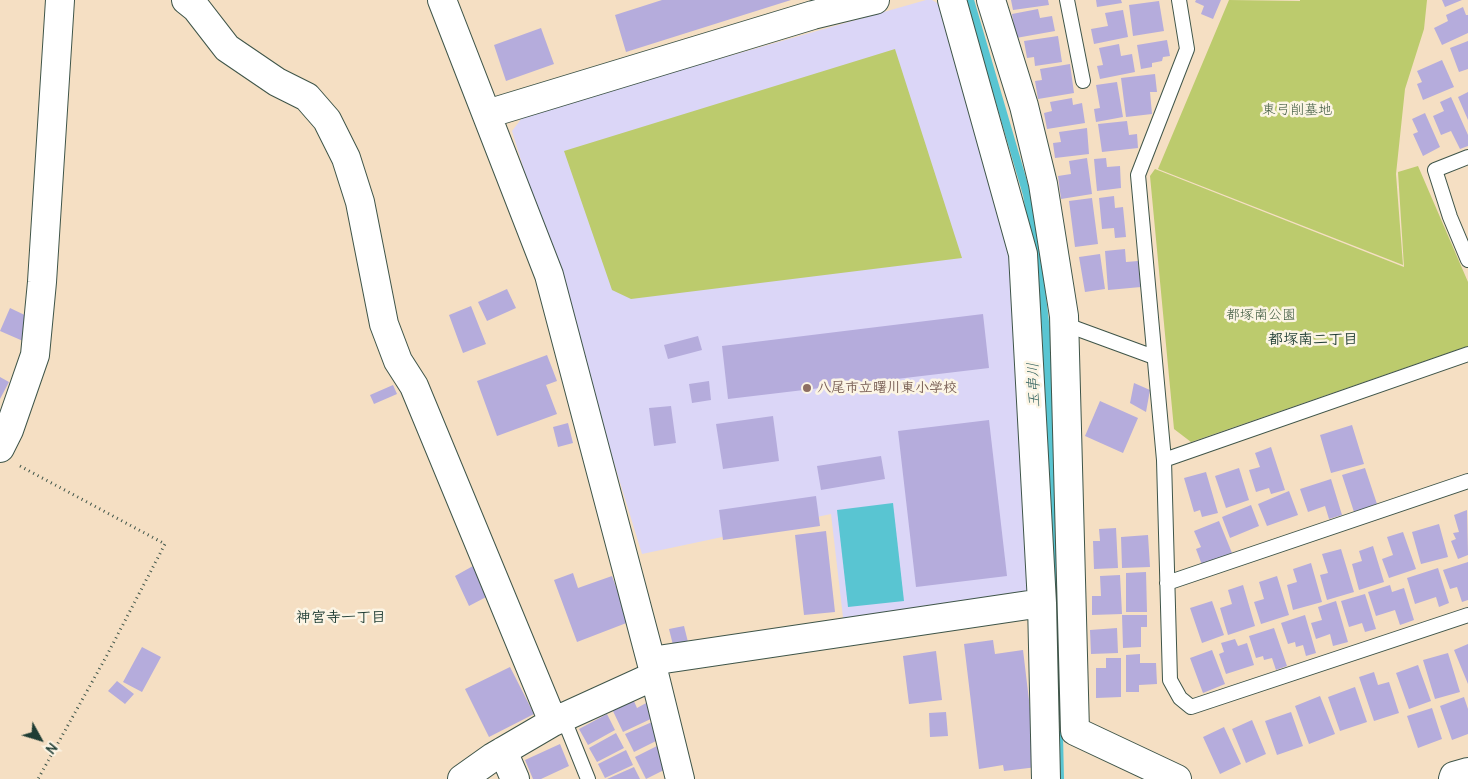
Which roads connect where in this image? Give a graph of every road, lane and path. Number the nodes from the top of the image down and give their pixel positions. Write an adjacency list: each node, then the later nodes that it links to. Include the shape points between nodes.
1 (60, 0): 16 (street, via 35,355 9,430)
2 (186, 0): 23 (street, via 227,48 277,82 307,97 327,120 346,158 360,202 384,324 398,361 414,386)
3 (442, 0): 10 (street)
4 (875, 0): 10 (street, via 813,14)
5 (952, 0): 20 (street, via 1023,254)
6 (992, 0): 13 (street, via 1024,106 1043,184)
7 (1067, 0): 9 (lane)
8 (1179, 0): 15 (lane, via 1187,49 1138,175)
9 (1083, 81)
10 (487, 114): 22 (street, via 549,275)
11 (1468, 157): 12 (lane, via 1435,170)
12 (1468, 260)
13 (1064, 324): 15 (lane); 32 (street, via 1075,731)
14 (1468, 354): 17 (lane)
15 (1154, 357): 17 (lane)
16 (9, 456): 26 (path, via 165,544)
17 (1164, 460): 19 (lane)
18 (1468, 480): 19 (lane)
19 (1167, 583): 21 (lane, via 1170,680 1180,698 1191,707)
20 (1042, 603): 22 (street); 31 (street)
21 (1468, 615)
22 (653, 668): 23 (street); 30 (street)
23 (558, 719): 24 (street); 29 (lane)
24 (503, 751): 27 (street); 28 (street)
25 (1468, 772): 33 (street)
26 (38, 779)
27 (462, 779)
28 (515, 779)
29 (588, 779)
30 (680, 779)
31 (1046, 779)
32 (1177, 779)
33 (1453, 779)

